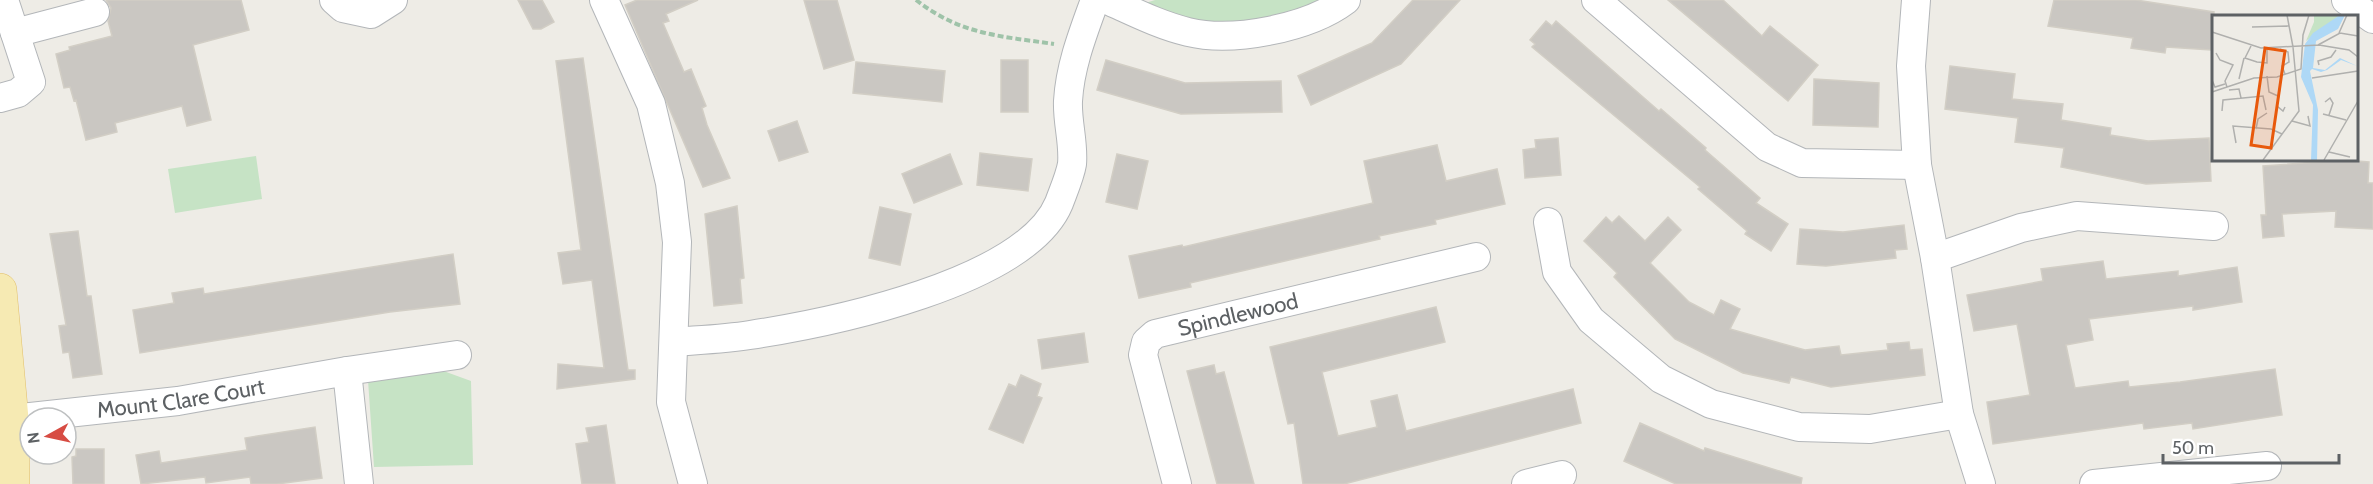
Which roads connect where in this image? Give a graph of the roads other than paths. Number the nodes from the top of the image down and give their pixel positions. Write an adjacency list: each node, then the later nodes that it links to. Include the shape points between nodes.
1 (4, 0): 13 (street)
2 (333, 0): 3 (street, via 343,8 371,14)
3 (393, 0)
4 (604, 0): 21 (street, via 651,104 670,183 677,242)
5 (1095, 0): 21 (street, via 1078,48 1068,101 1072,165 1058,206 1038,235 1009,256 975,273 901,302 750,335)
6 (1107, 0): 7 (street, via 1160,24 1191,33 1222,35 1307,21)
7 (1346, 0)
8 (1596, 0): 15 (street, via 1767,147 1802,163)
9 (1916, 0): 15 (street, via 1911,66)
10 (2346, 0): 12 (street)
11 (95, 12): 13 (street)
12 (2373, 19)
13 (15, 33): 14 (street, via 31,82 18,93)
14 (0, 98)
15 (1917, 165): 19 (street)
16 (1548, 222): 24 (street, via 1557,272 1591,320 1661,379 1711,404 1798,427 1870,429)
17 (2214, 226): 19 (street, via 2077,216 2021,228)
18 (1476, 257): 32 (street, Spindlewood, via 1155,334 1146,342 1143,355)
19 (1935, 258): 24 (street)
20 (0, 290): 25 (main road)
21 (674, 342): 31 (street, via 670,402)
22 (457, 356): 23 (street, Mount Clare Court)
23 (347, 371): 25 (street, Mount Clare Court, via 178,401); 30 (street)
24 (1959, 414): 34 (street)
25 (12, 419): 29 (main road)
26 (2267, 466): 28 (street)
27 (1562, 475): 33 (street)
28 (2174, 480): 35 (street)
29 (13, 484)
30 (359, 484)
31 (693, 484)
32 (1177, 484)
33 (1526, 484)
34 (1981, 484)
35 (2094, 484)

